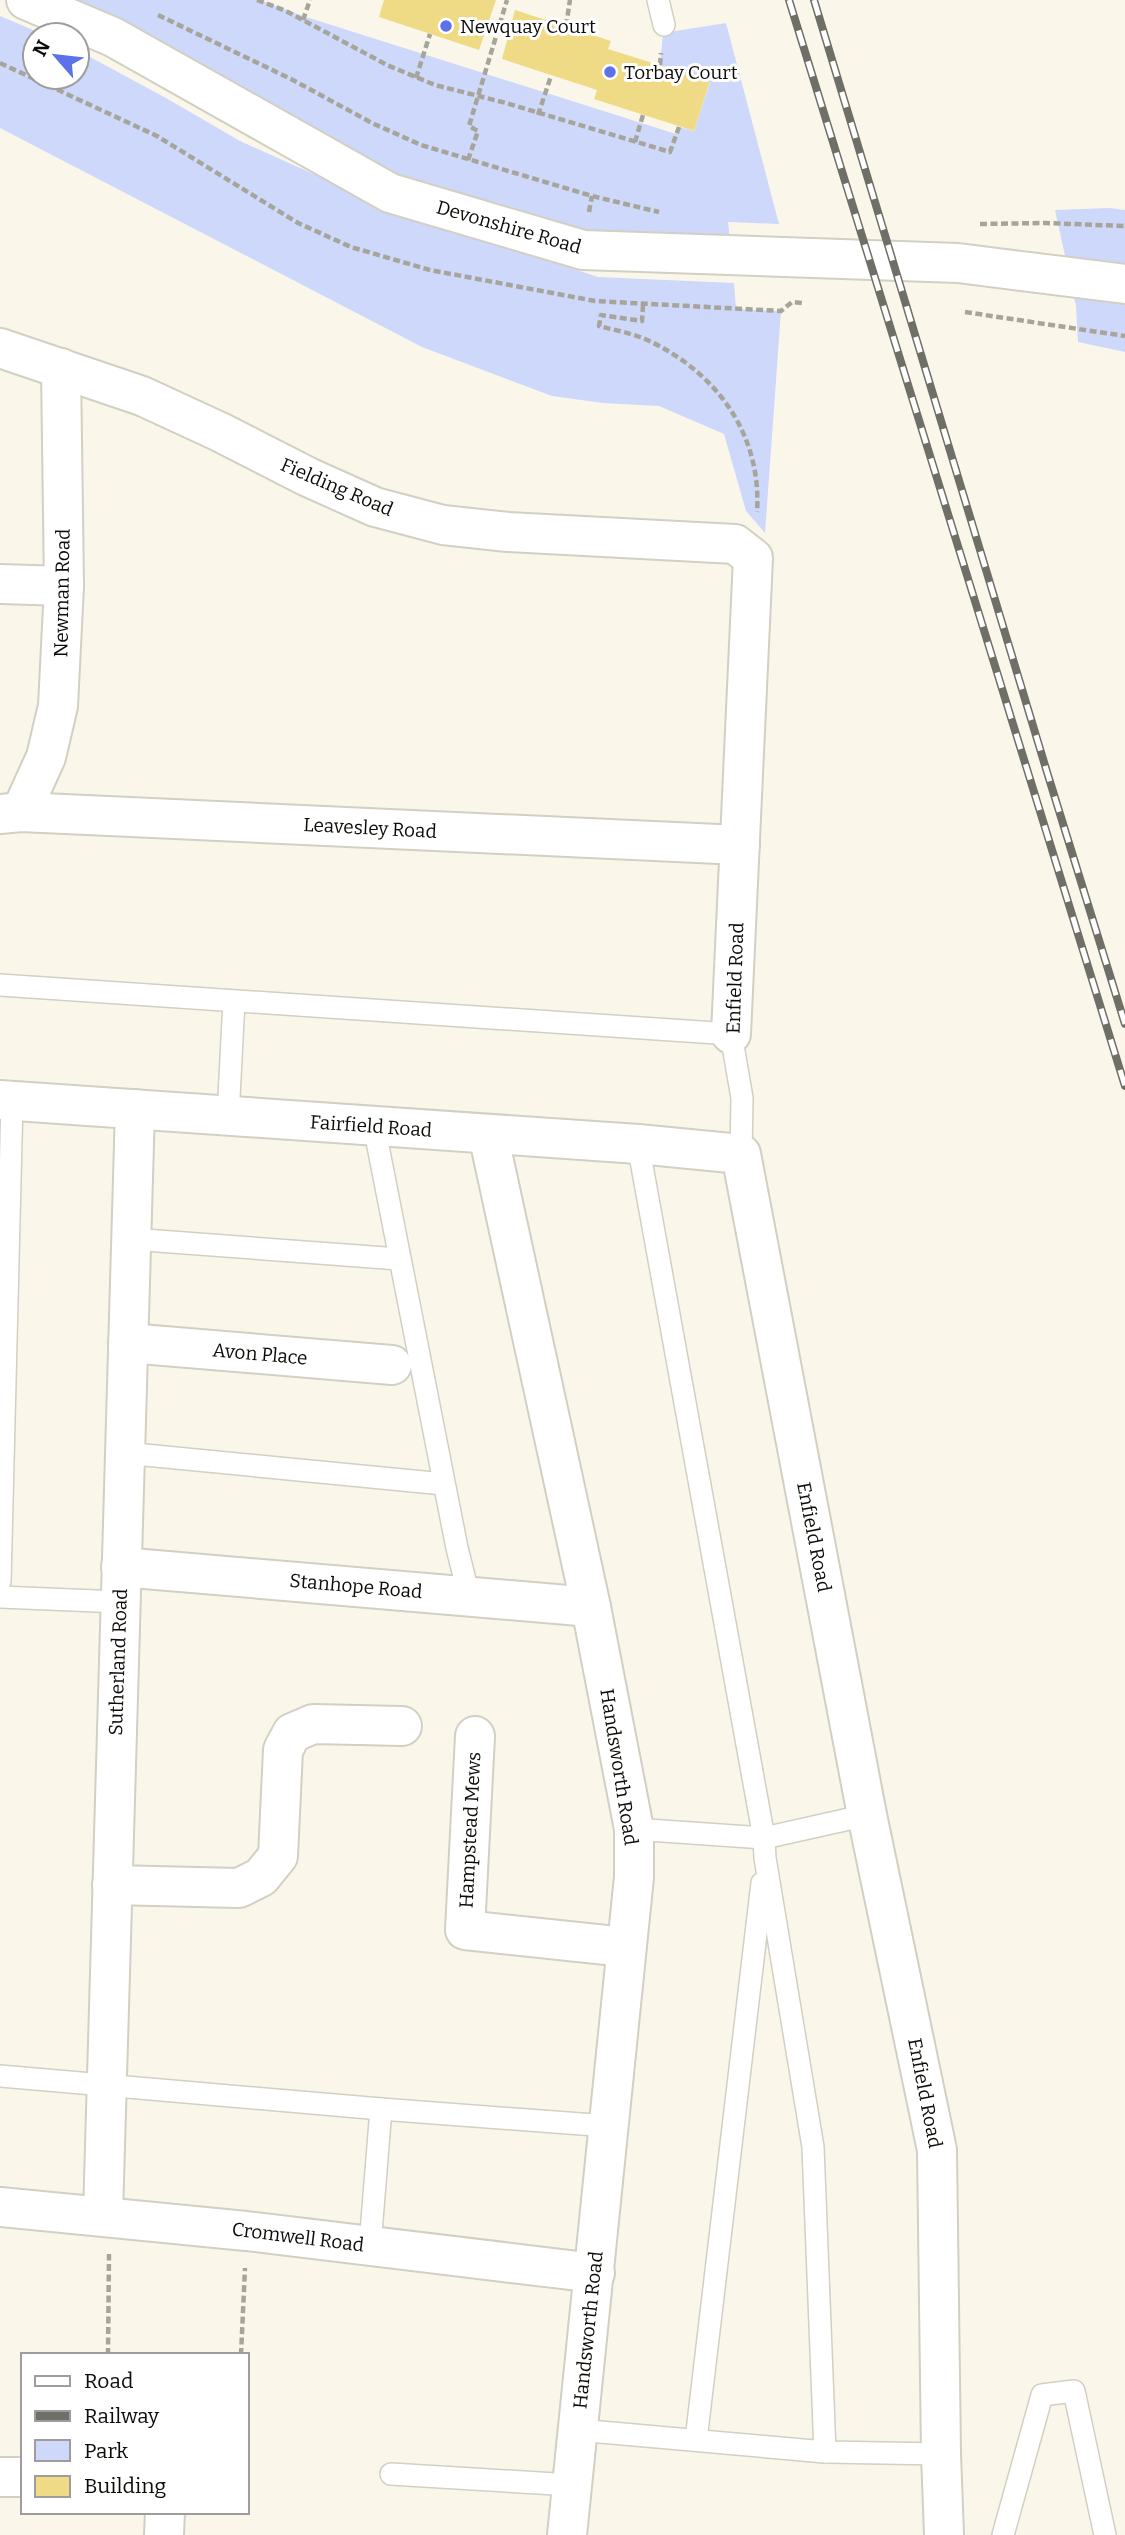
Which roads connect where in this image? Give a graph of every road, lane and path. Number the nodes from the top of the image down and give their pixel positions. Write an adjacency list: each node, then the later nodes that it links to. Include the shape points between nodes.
1 (26, 0): 24 (street, Devonshire Road, via 113,37 390,192 583,250 958,264)
2 (257, 0): 8 (path)
3 (310, 0): 8 (path)
4 (507, 0): 15 (path)
5 (570, 0): 10 (path)
6 (658, 0): 9 (lane)
7 (147, 10): 20 (path, via 372,123)
8 (303, 20): 14 (path)
9 (664, 25)
10 (565, 26)
11 (430, 34): 14 (path)
12 (0, 63): 26 (path, via 157,136 298,223 351,247 430,270 595,301)
13 (551, 76): 16 (path)
14 (416, 78): 15 (path)
15 (478, 98): 16 (path); 20 (path, via 470,126 478,131)
16 (538, 115): 19 (path)
17 (643, 115): 19 (path)
18 (679, 127): 19 (path, via 670,152)
19 (635, 142)
20 (468, 160): 21 (path)
21 (665, 213)
22 (979, 224): 23 (path)
23 (1125, 226)
24 (1125, 284)
25 (803, 303): 26 (path, via 792,302 780,311)
26 (643, 305): 31 (path, via 642,321 601,314 599,327 645,339 695,368 727,402 748,440 758,486)
27 (965, 312): 28 (path)
28 (1125, 336)
29 (0, 348): 30 (street, Fielding Road)
30 (61, 368): 31 (street, Fielding Road, via 142,396 387,510 443,525); 33 (street, Newman Road)
31 (744, 551): 35 (street, Enfield Road)
32 (0, 584): 33 (street)
33 (64, 586): 34 (street, Newman Road, via 58,706 46,757)
34 (10, 813): 35 (street, Leavesley Road)
35 (740, 845): 38 (street, Enfield Road)
36 (0, 985): 37 (lane)
37 (234, 1001): 38 (lane); 41 (lane)
38 (732, 1034): 45 (lane, Enfield Road, via 742,1098)
39 (6, 1100): 40 (street, Fairfield Road); 52 (lane)
40 (135, 1109): 41 (street, Fairfield Road); 46 (street, Sutherland Road)
41 (228, 1116): 42 (street, Fairfield Road)
42 (374, 1126): 43 (street, Fairfield Road); 47 (lane)
43 (488, 1134): 44 (street, Fairfield Road); 56 (street, Handsworth Road)
44 (638, 1144): 45 (street, Fairfield Road); 61 (lane)
45 (741, 1154): 59 (street, Enfield Road)
46 (131, 1239): 47 (lane); 48 (street, Sutherland Road)
47 (400, 1259): 51 (lane)
48 (128, 1343): 49 (street, Avon Place); 50 (street, Sutherland Road)
49 (392, 1365)
50 (124, 1453): 51 (lane); 53 (street, Sutherland Road)
51 (444, 1484): 54 (lane)
52 (0, 1582)
53 (120, 1585): 54 (street, Stanhope Road); 55 (lane); 62 (street, Sutherland Road)
54 (468, 1596): 56 (street, Stanhope Road)
55 (0, 1597)
56 (591, 1607): 60 (street, Handsworth Road)
57 (402, 1726): 62 (street, via 313,1724 292,1733 283,1750 278,1856 261,1877 239,1888)
58 (475, 1736): 63 (street, Hampstead Mews, via 465,1930)
59 (867, 1815): 61 (lane); 78 (street, Enfield Road, via 937,2150)
60 (634, 1829): 61 (lane); 63 (street, Handsworth Road, via 634,1877)
61 (764, 1848): 76 (lane); 77 (lane, via 813,2147)
62 (113, 1885): 65 (street, Sutherland Road)
63 (625, 1947): 67 (street, Handsworth Road)
64 (0, 2076): 65 (lane)
65 (107, 2086): 66 (lane); 69 (street, Sutherland Road)
66 (381, 2109): 67 (lane); 71 (lane)
67 (608, 2126): 72 (street, Handsworth Road)
68 (0, 2207): 69 (street, Cromwell Road)
69 (107, 2216): 70 (street, Cromwell Road); 73 (path)
70 (246, 2231): 71 (street, Cromwell Road); 74 (path)
71 (370, 2245): 72 (street, Cromwell Road)
72 (594, 2273): 75 (street, Handsworth Road)
73 (108, 2353)
74 (241, 2353)
75 (578, 2430): 76 (lane); 82 (street, Handsworth Road)
76 (696, 2440): 77 (lane)
77 (825, 2452): 78 (lane)
78 (941, 2454): 86 (street, Enfield Road)
79 (391, 2474): 82 (lane)
80 (0, 2477): 81 (street)
81 (21, 2477)
82 (572, 2485): 85 (street, Handsworth Road)
83 (165, 2514): 84 (street)
84 (164, 2535)
85 (567, 2535)
86 (944, 2535)
87 (1003, 2535): 88 (lane, via 1042,2395 1074,2391)
88 (1105, 2535)

